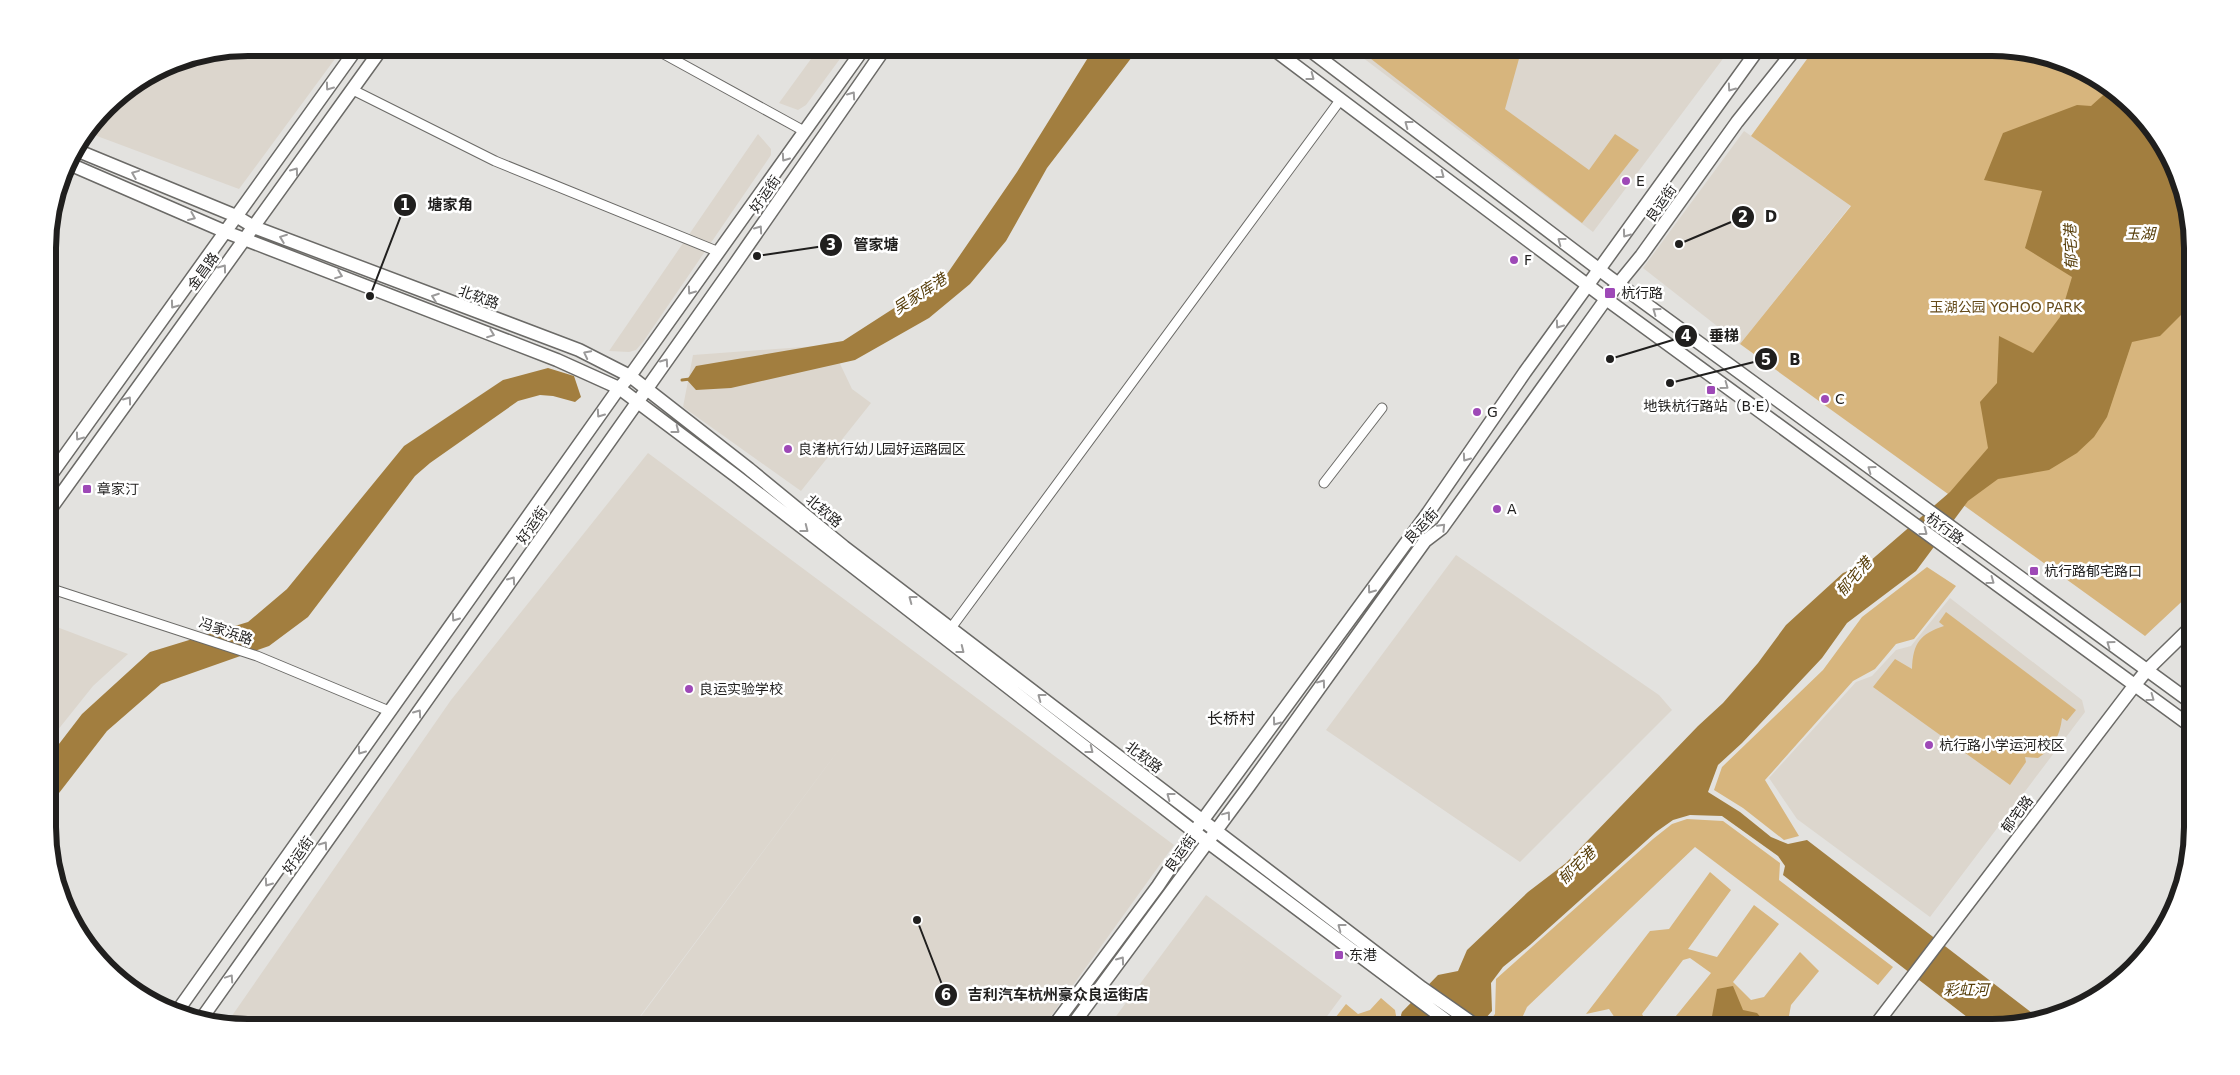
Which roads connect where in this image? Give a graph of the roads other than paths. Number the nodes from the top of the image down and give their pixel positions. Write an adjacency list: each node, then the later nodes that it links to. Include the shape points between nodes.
1 (352, 56): 15 (street, 金昌路, one-way to 15)
2 (376, 56): 10 (street, 金昌路)
3 (668, 56): 12 (street)
4 (858, 56): 12 (street, 好运街)
5 (879, 56): 26 (street, 好运街, one-way to 5)
6 (1283, 56): 11 (street, 杭行路, one-way to 11)
7 (1318, 56): 20 (street, 杭行路, one-way to 7)
8 (1753, 56): 20 (street, 良运街, one-way to 20)
9 (1790, 56): 21 (street, 良运街)
10 (353, 90): 16 (street, 金昌路, one-way to 10); 19 (street, via 495,162)
11 (1341, 99): 22 (street, 杭行路, one-way to 22); 33 (street)
12 (804, 130): 19 (street, 好运街, one-way to 19)
13 (82, 152): 15 (street, 北软路, one-way to 13)
14 (75, 166): 17 (street, 北软路, one-way to 17)
15 (236, 216): 16 (street, 北软路); 17 (street, 金昌路)
16 (254, 227): 18 (street, 金昌路); 24 (street, 北软路, one-way to 16, via 579,350)
17 (226, 232): 18 (street, 北软路); 29 (street, 金昌路, one-way to 29)
18 (245, 238): 25 (street, 北软路, one-way to 25, via 557,360); 31 (street, 金昌路, one-way to 18)
19 (719, 252): 24 (street, 好运街, one-way to 24)
20 (1600, 270): 21 (street, 杭行路); 22 (street, 良运街)
21 (1618, 284): 23 (street, 良运街); 35 (street, 杭行路, one-way to 21)
22 (1587, 285): 23 (street, 杭行路); 40 (street, 良运街, one-way to 40, via 1428,513)
23 (1606, 299): 36 (street, 杭行路, one-way to 36); 41 (street, 良运街, one-way to 23, via 1425,541 1442,528)
24 (630, 376): 25 (street, 好运街); 26 (street, 北软路)
25 (619, 388): 27 (street, 北软路); 38 (street, 好运街, one-way to 38)
26 (646, 389): 27 (street, 好运街); 33 (street, 北软路, one-way to 26)
27 (637, 401): 42 (street, 北软路, one-way to 42); 46 (street, 好运街, one-way to 27)
28 (1382, 408): 30 (street)
29 (56, 467)
30 (1324, 484)
31 (56, 500)
32 (56, 590): 38 (street, 冯家浜路, via 257,656)
33 (951, 628): 40 (street, 北软路, one-way to 33)
34 (2184, 634): 35 (street, 郁宅路)
35 (2147, 670): 36 (street, 郁宅路); 37 (street, 杭行路)
36 (2134, 686): 39 (street, 杭行路, one-way to 39); 51 (street, 郁宅路)
37 (2184, 697)
38 (389, 711): 45 (street, 好运街, one-way to 45)
39 (2184, 721)
40 (1203, 821): 41 (street, 北软路); 42 (street, 良运街)
41 (1216, 831): 43 (street, 良运街); 44 (street, 北软路, one-way to 41)
42 (1194, 832): 43 (street, 北软路); 47 (street, 良运街)
43 (1207, 841): 44 (street, 北软路); 48 (street, 良运街, one-way to 43)
44 (1418, 992): 49 (street, 北软路); 50 (street, 北软路)
45 (181, 1006)
46 (205, 1014)
47 (1059, 1019)
48 (1077, 1019)
49 (1447, 1019)
50 (1464, 1019)
51 (1880, 1019)

